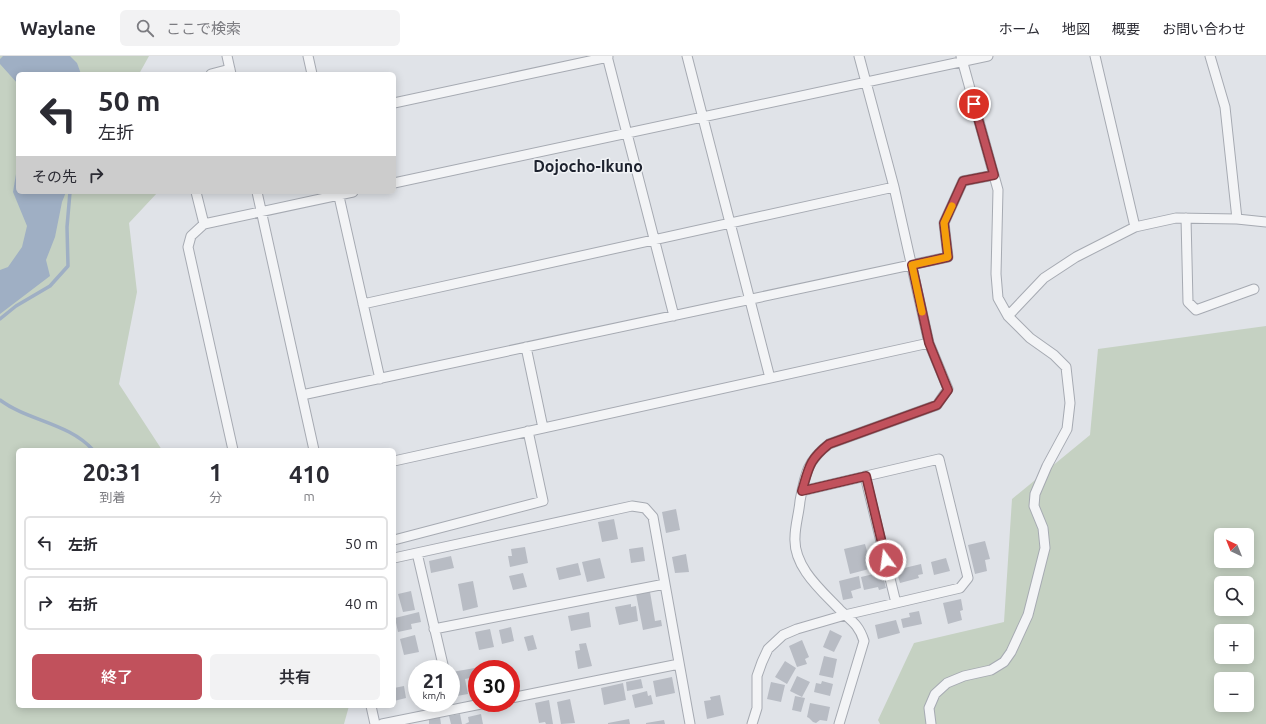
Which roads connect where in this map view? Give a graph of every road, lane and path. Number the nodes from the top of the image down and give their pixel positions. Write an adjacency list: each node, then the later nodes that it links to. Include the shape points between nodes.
1 (227, 56): 10 (street)
2 (308, 56): 11 (street)
3 (607, 56): 13 (street); 15 (street)
4 (687, 56): 14 (street)
5 (859, 56): 12 (street)
6 (988, 56): 9 (street)
7 (1095, 56): 28 (street)
8 (1210, 56): 24 (street, via 1225,107)
9 (962, 59): 12 (street); 16 (street)
10 (230, 72)
11 (312, 72)
12 (866, 82): 14 (street); 18 (street)
13 (396, 103)
14 (702, 117): 15 (street); 26 (street)
15 (627, 133): 17 (street); 29 (street)
16 (994, 175): 30 (street, via 963,181 944,223 948,257); 35 (street, via 998,190 998,298)
17 (396, 183)
18 (894, 187): 26 (street); 30 (street)
19 (196, 194): 27 (street)
20 (258, 194): 22 (street)
21 (339, 194): 22 (street); 33 (street)
22 (262, 212): 27 (street); 40 (street)
23 (1186, 218): 24 (street); 28 (street); 31 (street, via 1188,302 1196,310)
24 (1237, 219): 25 (street)
25 (1266, 222)
26 (730, 223): 29 (street); 32 (street)
27 (204, 224): 43 (street, via 191,236 188,247)
28 (1135, 227): 35 (street, via 1076,257 1044,278)
29 (654, 240): 33 (street); 34 (street)
30 (912, 265): 32 (street); 36 (street)
31 (1254, 289)
32 (750, 300): 34 (street); 38 (street)
33 (364, 304): 39 (street)
34 (674, 316): 37 (street)
35 (1008, 316): 65 (street, via 1066,367 1070,403 1067,429 1035,494 1034,506 1042,528 1045,548 1028,615 1011,652 1004,662 991,670 947,683 936,694 929,708)
36 (929, 343): 38 (street); 47 (street, via 948,390 937,405 829,444 810,463)
37 (526, 347): 39 (street); 41 (street)
38 (770, 378): 41 (street)
39 (380, 379): 40 (street)
40 (302, 396): 44 (street)
41 (543, 428): 42 (street)
42 (528, 431): 45 (street); 48 (street, via 543,501)
43 (233, 448)
44 (314, 448)
45 (396, 461)
46 (866, 476): 47 (street); 52 (street); 52 (street, via 939,459 968,578 960,588)
47 (802, 491): 53 (street, via 794,539 799,561 812,581)
48 (396, 539)
49 (417, 553): 50 (street); 51 (street, via 632,506 645,508 653,517); 54 (street)
50 (396, 558)
51 (665, 584): 54 (street); 56 (street)
52 (896, 602): 53 (street)
53 (845, 615): 63 (street, via 783,635 768,649 757,676 757,708); 64 (street, via 860,629 864,641)
54 (434, 629): 55 (street)
55 (442, 660)
56 (679, 664): 57 (street); 62 (street)
57 (520, 696)
58 (371, 708): 60 (street)
59 (426, 712): 61 (street)
60 (375, 724)
61 (382, 724)
62 (690, 724)
63 (752, 724)
64 (839, 724)
65 (931, 724)

